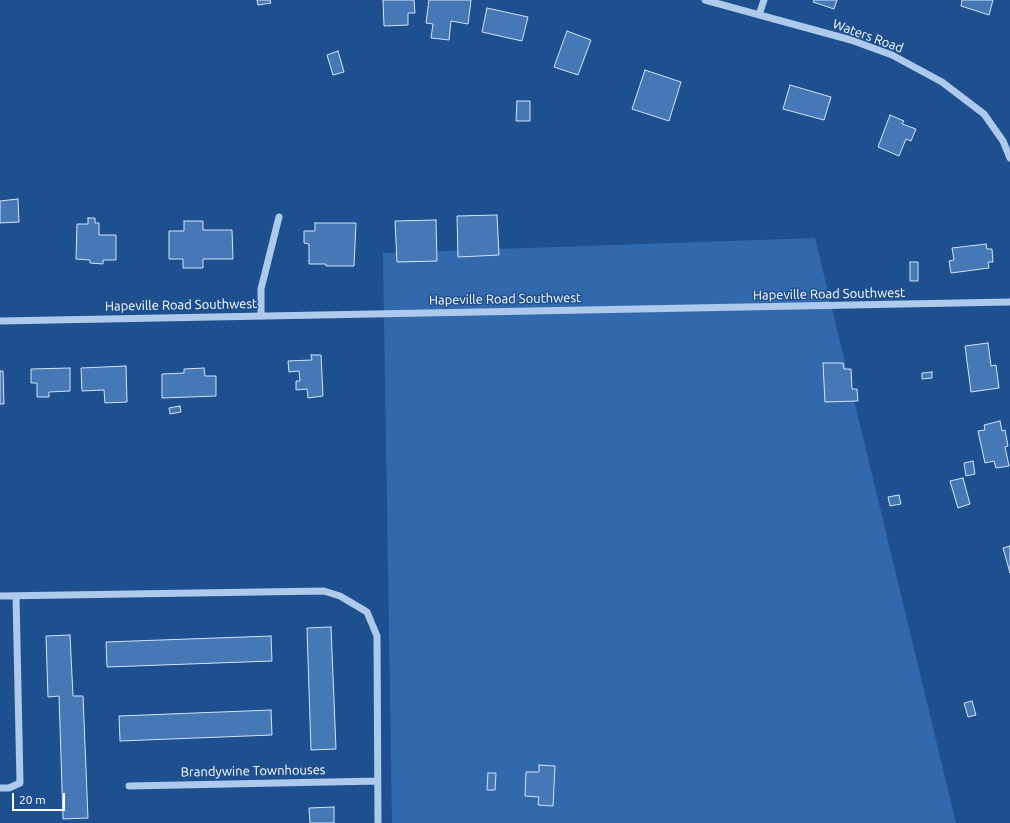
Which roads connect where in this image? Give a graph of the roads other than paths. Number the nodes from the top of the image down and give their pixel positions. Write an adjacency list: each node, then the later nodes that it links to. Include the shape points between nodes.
1 (705, 0): 3 (street, Waters Road)
2 (764, 0): 3 (street)
3 (759, 15): 4 (street, Waters Road, via 872,47 942,82 984,114 1003,141)
4 (1010, 158)
5 (279, 217): 7 (street, via 261,289)
6 (1010, 302): 7 (street, Hapeville Road Southwest)
7 (261, 316): 8 (street, Hapeville Road Southwest)
8 (0, 320)
9 (0, 596): 10 (street)
10 (16, 596): 11 (street, via 324,591 340,596 367,612 377,636); 13 (street, via 20,783 9,788)
11 (378, 781): 12 (street, Brandywine Townhouses); 14 (street)
12 (129, 786)
13 (0, 788)
14 (378, 823)

